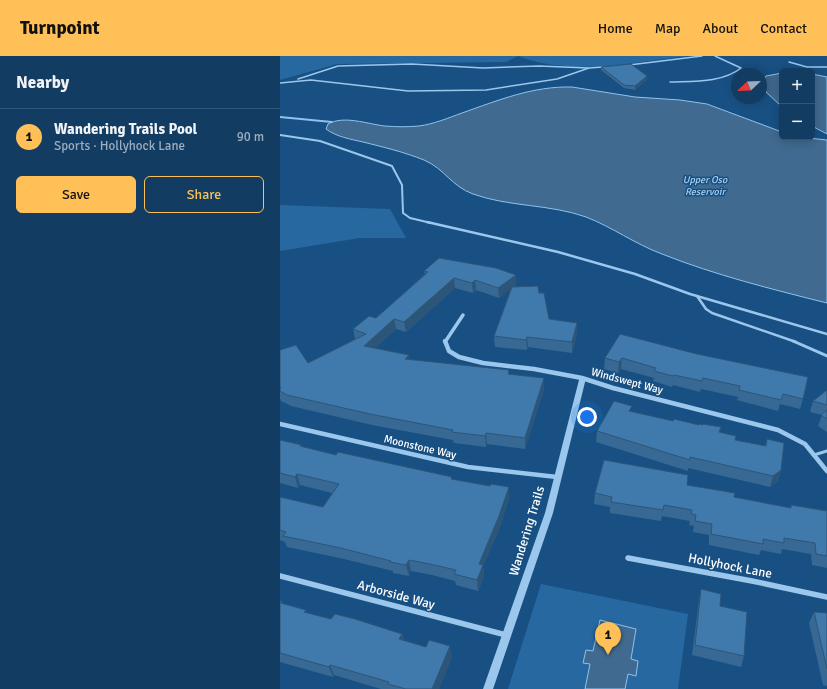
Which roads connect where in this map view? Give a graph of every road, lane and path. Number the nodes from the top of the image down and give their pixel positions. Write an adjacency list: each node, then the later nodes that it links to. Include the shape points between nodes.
1 (702, 56): 4 (lane)
2 (715, 56): 9 (lane, via 741,68 734,73 711,79)
3 (789, 62): 6 (lane, via 807,67)
4 (624, 66)
5 (606, 67): 7 (lane)
6 (827, 67)
7 (589, 68): 8 (lane, via 483,68 412,64 338,66); 8 (lane, via 557,79 486,90 408,91 311,80)
8 (295, 81): 10 (lane)
9 (670, 82)
10 (280, 83)
11 (280, 135): 12 (lane, via 320,141 392,166 402,185 402,213 410,218 558,252 635,274)
12 (697, 296): 14 (lane); 15 (lane, via 712,313 801,344)
13 (463, 315): 16 (street, Windswept Way, via 445,341 449,351 459,357)
14 (827, 334)
15 (827, 356)
16 (582, 378): 19 (street, Windswept Way, via 778,430 805,444); 21 (street, Wandering Trails)
17 (280, 424): 21 (street, Moonstone Way, via 468,467)
18 (827, 451): 19 (lane)
19 (814, 455): 20 (street, Windswept Way)
20 (827, 471)
21 (557, 477): 25 (street, Wandering Trails, via 548,513)
22 (628, 558): 24 (street, Hollyhock Lane, via 752,580)
23 (280, 576): 25 (street, Arborside Way)
24 (827, 597)
25 (506, 635): 26 (street, Wandering Trails)
26 (488, 689)

